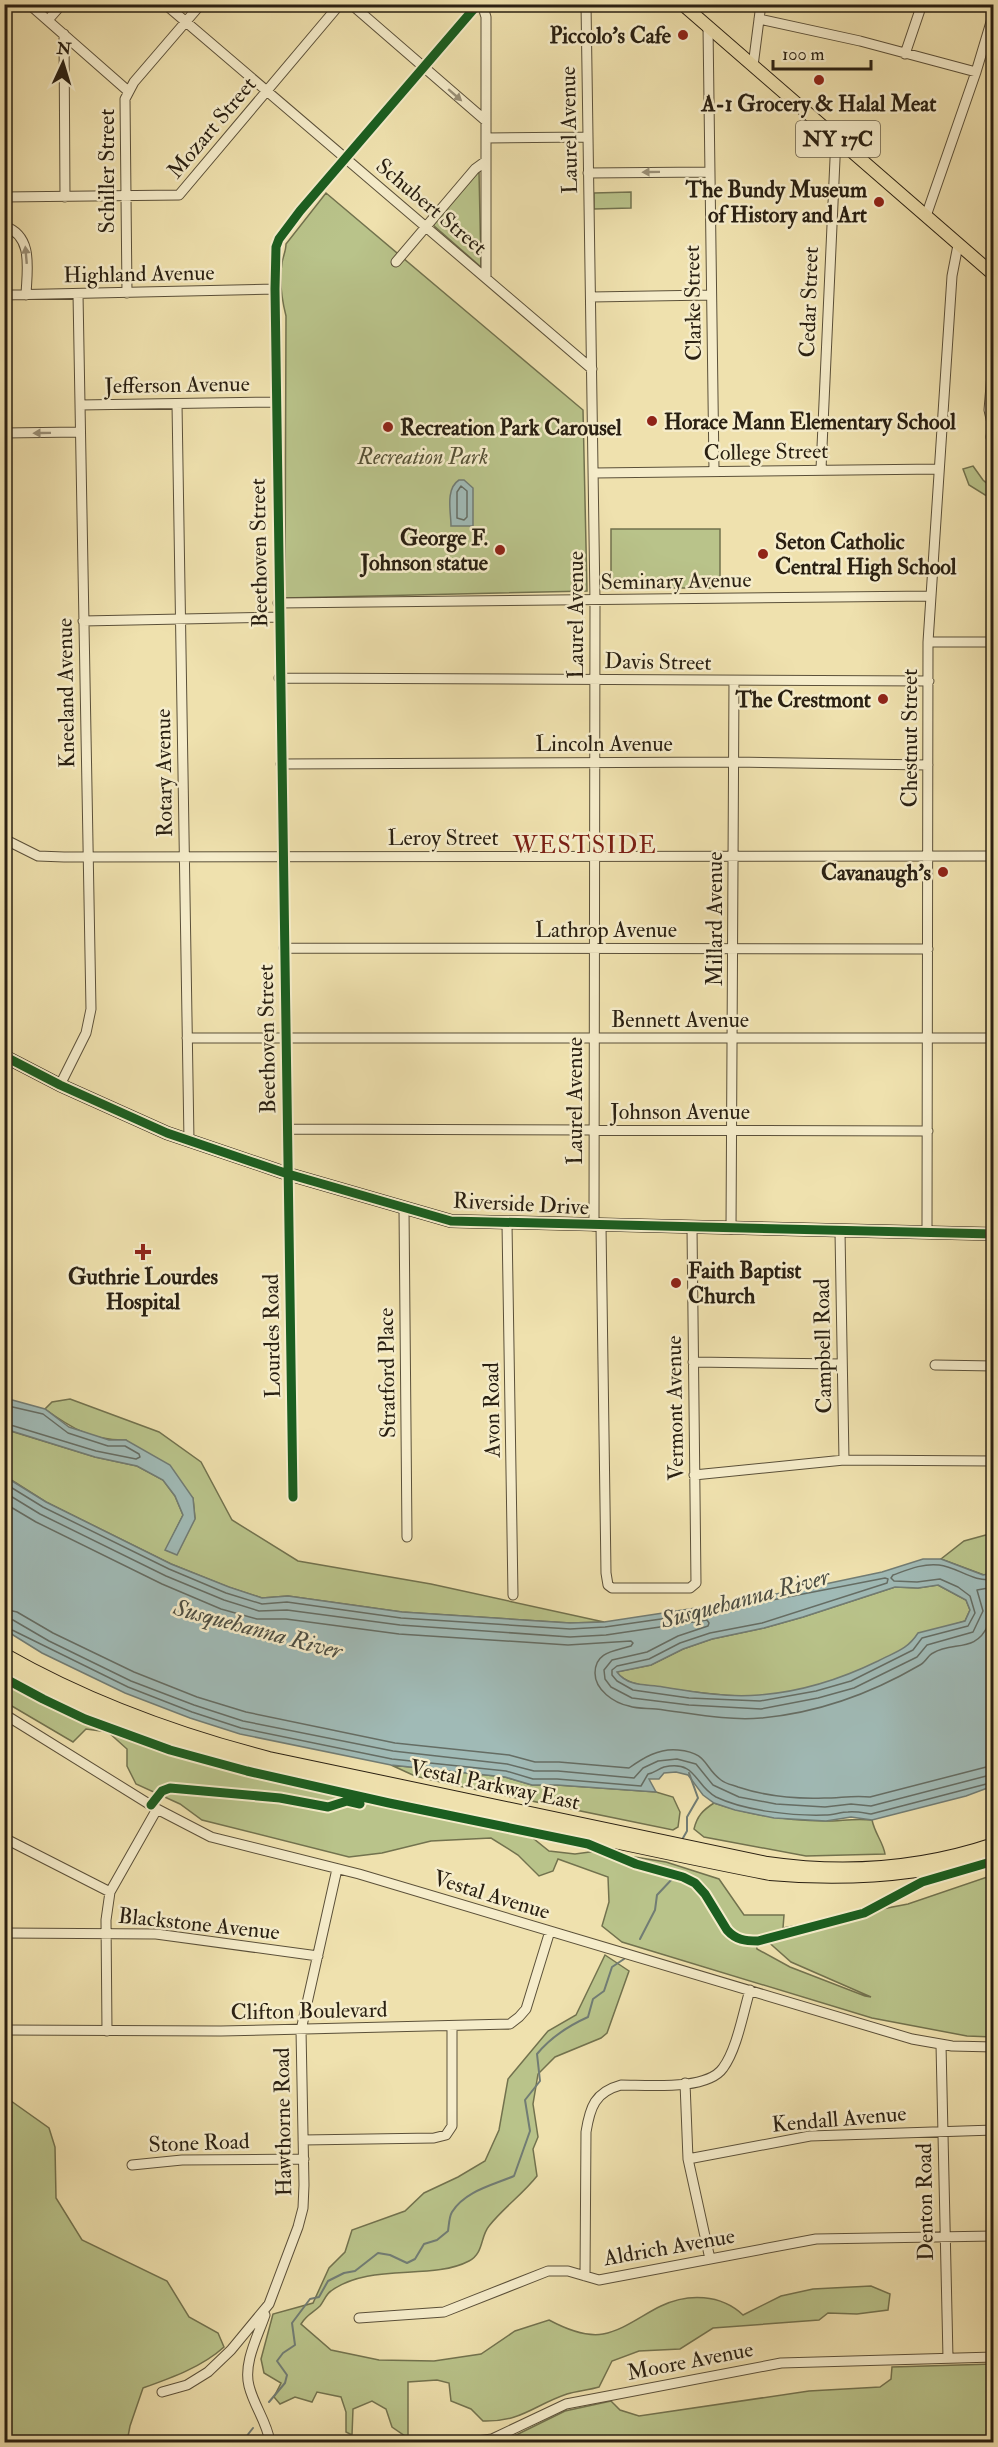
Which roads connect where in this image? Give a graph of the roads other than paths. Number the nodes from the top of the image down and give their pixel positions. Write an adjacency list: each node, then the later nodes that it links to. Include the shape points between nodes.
1 (29, 4): 14 (street)
2 (62, 4): 14 (street)
3 (165, 4): 15 (street, Schubert Street)
4 (201, 4): 15 (street, Schiller Street)
5 (340, 4): 23 (street, Mozart Street)
6 (351, 4): 20 (street)
7 (480, 4): 20 (street, Beethoven Street); 24 (street, via 486,17)
8 (586, 4): 25 (street, Laurel Avenue)
9 (682, 4): 16 (main road, NY 17C)
10 (761, 4): 13 (street)
11 (922, 4): 18 (street)
12 (993, 12): 21 (street)
13 (759, 19): 18 (street); 19 (street)
14 (48, 20): 17 (street)
15 (186, 22): 22 (street, Schiller Street); 23 (street, Schubert Street)
16 (708, 27): 19 (main road, NY 17C); 30 (street, Clarke Street)
17 (64, 34): 22 (street); 33 (street)
18 (905, 54): 21 (street)
19 (753, 66): 26 (main road, NY 17C)
20 (424, 68): 24 (street, one-way to 24); 28 (street, Beethoven Street)
21 (976, 72): 35 (street)
22 (128, 91): 34 (street, Schiller Street)
23 (266, 91): 28 (street, Schubert Street); 34 (street, Mozart Street, via 184,192 176,196)
24 (486, 121): 27 (street)
25 (587, 136): 27 (street); 31 (street, Laurel Avenue)
26 (836, 137): 35 (main road, NY 17C); 58 (street, Cedar Street)
27 (486, 138): 29 (street)
28 (346, 158): 37 (street, Schubert Street); 42 (street, Beethoven Street, via 279,239)
29 (486, 161): 37 (street); 41 (street)
30 (709, 172): 31 (street, one-way to 31); 46 (street, Clarke Street)
31 (588, 173): 48 (street, Laurel Avenue)
32 (4, 196): 33 (street, Mozart Street)
33 (64, 196): 34 (street, Mozart Street)
34 (125, 196): 43 (street, Schiller Street)
35 (926, 216): 38 (main road, NY 17C)
36 (4, 226): 45 (street, one-way to 36, via 24,242 16,230)
37 (426, 226): 39 (street); 41 (street, Schubert Street)
38 (958, 245): 40 (main road, NY 17C); 59 (street, Chestnut Street, via 952,276)
39 (396, 262)
40 (993, 275)
41 (486, 278): 50 (street, Schubert Street)
42 (275, 289): 43 (street, Highland Avenue); 51 (street, Beethoven Street)
43 (127, 293): 44 (street, Highland Avenue)
44 (78, 294): 45 (street, Highland Avenue); 53 (street, Kneeland Avenue)
45 (26, 295): 47 (street, Highland Avenue)
46 (711, 295): 48 (street); 60 (street, Clarke Street)
47 (4, 296)
48 (591, 297): 50 (street, Laurel Avenue)
49 (993, 350): 54 (street, via 989,410)
50 (592, 369): 61 (street, Laurel Avenue)
51 (276, 402): 52 (street, Jefferson Avenue); 64 (street, Beethoven Street)
52 (177, 404): 53 (street, Jefferson Avenue); 66 (street, Rotary Avenue)
53 (80, 405): 55 (street, Kneeland Avenue)
54 (993, 423): 57 (street)
55 (80, 432): 56 (street, one-way to 56); 67 (street, Kneeland Avenue)
56 (4, 434)
57 (993, 445)
58 (821, 469): 59 (street, College Street); 60 (street, College Street)
59 (939, 469): 62 (street, Chestnut Street)
60 (714, 470): 61 (street, College Street)
61 (594, 473): 63 (street, Laurel Avenue)
62 (931, 596): 63 (street, Seminary Avenue); 68 (street, Chestnut Street)
63 (595, 601): 64 (street, Seminary Avenue); 71 (street, Laurel Avenue)
64 (278, 603): 65 (street, Beethoven Street)
65 (279, 617): 66 (street); 70 (street, Beethoven Street)
66 (180, 620): 67 (street); 81 (street, Rotary Avenue)
67 (83, 621): 85 (street, Kneeland Avenue)
68 (928, 642): 69 (street); 73 (street, Chestnut Street)
69 (993, 642)
70 (279, 678): 71 (street, Davis Street); 75 (street, Beethoven Street)
71 (595, 680): 72 (street, Davis Street); 76 (street, Laurel Avenue)
72 (734, 681): 73 (street, Davis Street); 74 (street, Millard Avenue)
73 (929, 681): 77 (street, Chestnut Street)
74 (734, 762): 76 (street, Lincoln Avenue); 77 (street, Lincoln Avenue); 79 (street, Millard Avenue)
75 (281, 764): 76 (street, Lincoln Avenue); 82 (street, Beethoven Street)
76 (595, 764): 83 (street, Laurel Avenue)
77 (928, 765): 80 (street, Chestnut Street)
78 (4, 839): 85 (street, Leroy Street, via 38,856)
79 (734, 855): 80 (street, Leroy Street); 83 (street, Leroy Street); 88 (street, Millard Avenue)
80 (928, 855): 84 (street, Leroy Street); 89 (street, Chestnut Street)
81 (184, 856): 82 (street, Leroy Street); 85 (street, Leroy Street); 91 (street, Rotary Avenue)
82 (282, 856): 83 (street, Leroy Street); 86 (street, Beethoven Street)
83 (594, 856): 87 (street, Laurel Avenue)
84 (993, 856)
85 (88, 857): 97 (street, Kneeland Avenue, via 90,1021)
86 (284, 948): 87 (street, Lathrop Avenue); 90 (street, Beethoven Street)
87 (594, 948): 88 (street, Lathrop Avenue); 95 (street, Laurel Avenue)
88 (733, 948): 89 (street, Lathrop Avenue); 92 (street, Millard Avenue)
89 (928, 949): 93 (street, Chestnut Street)
90 (286, 1037): 91 (street, Bennett Avenue); 95 (street, Bennett Avenue); 98 (street, Beethoven Street)
91 (187, 1038): 102 (street, Rotary Avenue)
92 (733, 1038): 93 (street, Bennett Avenue); 95 (street, Bennett Avenue); 100 (street, Millard Avenue)
93 (929, 1038): 94 (street, Bennett Avenue); 101 (street, Chestnut Street)
94 (993, 1038)
95 (593, 1039): 99 (street, Laurel Avenue)
96 (4, 1056): 97 (main road, Riverside Drive)
97 (60, 1085): 102 (main road, Riverside Drive)
98 (287, 1129): 99 (street, Johnson Avenue); 103 (street, Beethoven Street)
99 (594, 1131): 100 (street, Johnson Avenue); 106 (street, Laurel Avenue)
100 (732, 1131): 101 (street, Johnson Avenue); 108 (street, Millard Avenue)
101 (928, 1131): 110 (street, Chestnut Street)
102 (189, 1141): 103 (main road, Riverside Drive)
103 (288, 1174): 104 (main road, Riverside Drive); 119 (street, Lourdes Road)
104 (404, 1209): 105 (main road, Riverside Drive, via 452,1221); 120 (street, Stratford Place)
105 (507, 1224): 106 (main road, Riverside Drive); 122 (street, Avon Road)
106 (597, 1226): 107 (main road, Riverside Drive); 121 (street, Laurel Avenue, via 608,1585)
107 (692, 1228): 108 (main road, Riverside Drive); 112 (street, Vermont Avenue)
108 (731, 1228): 109 (main road, Riverside Drive)
109 (840, 1232): 110 (main road, Riverside Drive); 113 (street, Campbell Road)
110 (927, 1233): 111 (main road, Riverside Drive)
111 (993, 1234)
112 (693, 1362): 113 (street); 118 (street, Vermont Avenue)
113 (842, 1364): 116 (street, Campbell Road)
114 (935, 1365): 115 (street)
115 (993, 1366)
116 (844, 1460): 117 (street); 118 (street)
117 (993, 1461)
118 (694, 1475): 121 (street, Vermont Avenue)
119 (293, 1497)
120 (407, 1537)
121 (694, 1586)
122 (513, 1595)
123 (4, 1654): 128 (main road, Vestal Parkway East, via 98,1701 219,1744 767,1863 817,1869 889,1867 949,1857)
124 (4, 1666): 129 (main road, Vestal Parkway East, via 116,1720 219,1755 749,1870 814,1878 866,1878 938,1869)
125 (4, 1714): 126 (street, Vestal Avenue)
126 (158, 1809): 130 (street, Vestal Avenue, via 211,1837); 131 (street)
127 (4, 1838): 131 (street)
128 (993, 1844)
129 (993, 1855)
130 (337, 1869): 132 (street, Vestal Avenue); 135 (street, Hawthorne Road)
131 (110, 1892): 134 (street)
132 (550, 1931): 136 (street, Vestal Avenue); 137 (street, Clifton Boulevard, via 526,2009 519,2017 510,2024)
133 (4, 1933): 134 (street, Blackstone Avenue)
134 (106, 1933): 135 (street, Blackstone Avenue, via 156,1934); 140 (street)
135 (318, 1956): 139 (street, Hawthorne Road)
136 (750, 1990): 141 (street, Vestal Avenue, via 855,2024); 143 (street, via 730,2056 722,2069 706,2081)
137 (452, 2026): 139 (street, Clifton Boulevard); 146 (street, via 452,2126 446,2135)
138 (4, 2030): 140 (street, Clifton Boulevard)
139 (300, 2030): 140 (street, Clifton Boulevard); 146 (street, Hawthorne Road)
140 (107, 2031)
141 (941, 2045): 142 (street, Vestal Avenue); 145 (street, Denton Road)
142 (993, 2047)
143 (685, 2083): 148 (street); 153 (street, via 621,2085 596,2099 586,2132)
144 (993, 2130): 145 (street, Kendall Avenue)
145 (942, 2131): 148 (street, Kendall Avenue, via 810,2136); 150 (street, Denton Road)
146 (303, 2140): 147 (street, Hawthorne Road)
147 (304, 2159): 149 (street, Stone Road, via 182,2160); 154 (street, Hawthorne Road, via 303,2208)
148 (688, 2159): 152 (street)
149 (132, 2165)
150 (944, 2236): 151 (street, Aldrich Avenue); 152 (street, Aldrich Avenue, via 826,2238); 157 (street, Denton Road)
151 (993, 2236)
152 (710, 2259): 153 (street, Aldrich Avenue, via 599,2280)
153 (585, 2276): 155 (street, Aldrich Avenue, via 548,2271 444,2312)
154 (269, 2304): 158 (street, Hawthorne Road, via 208,2372 187,2385); 160 (street, via 247,2377)
155 (359, 2318)
156 (993, 2357): 157 (street, Moore Avenue)
157 (948, 2358): 159 (street, Moore Avenue, via 781,2363 566,2404)
158 (162, 2392)
159 (490, 2441): 161 (street, Moore Avenue)
160 (270, 2442)
161 (403, 2442)

